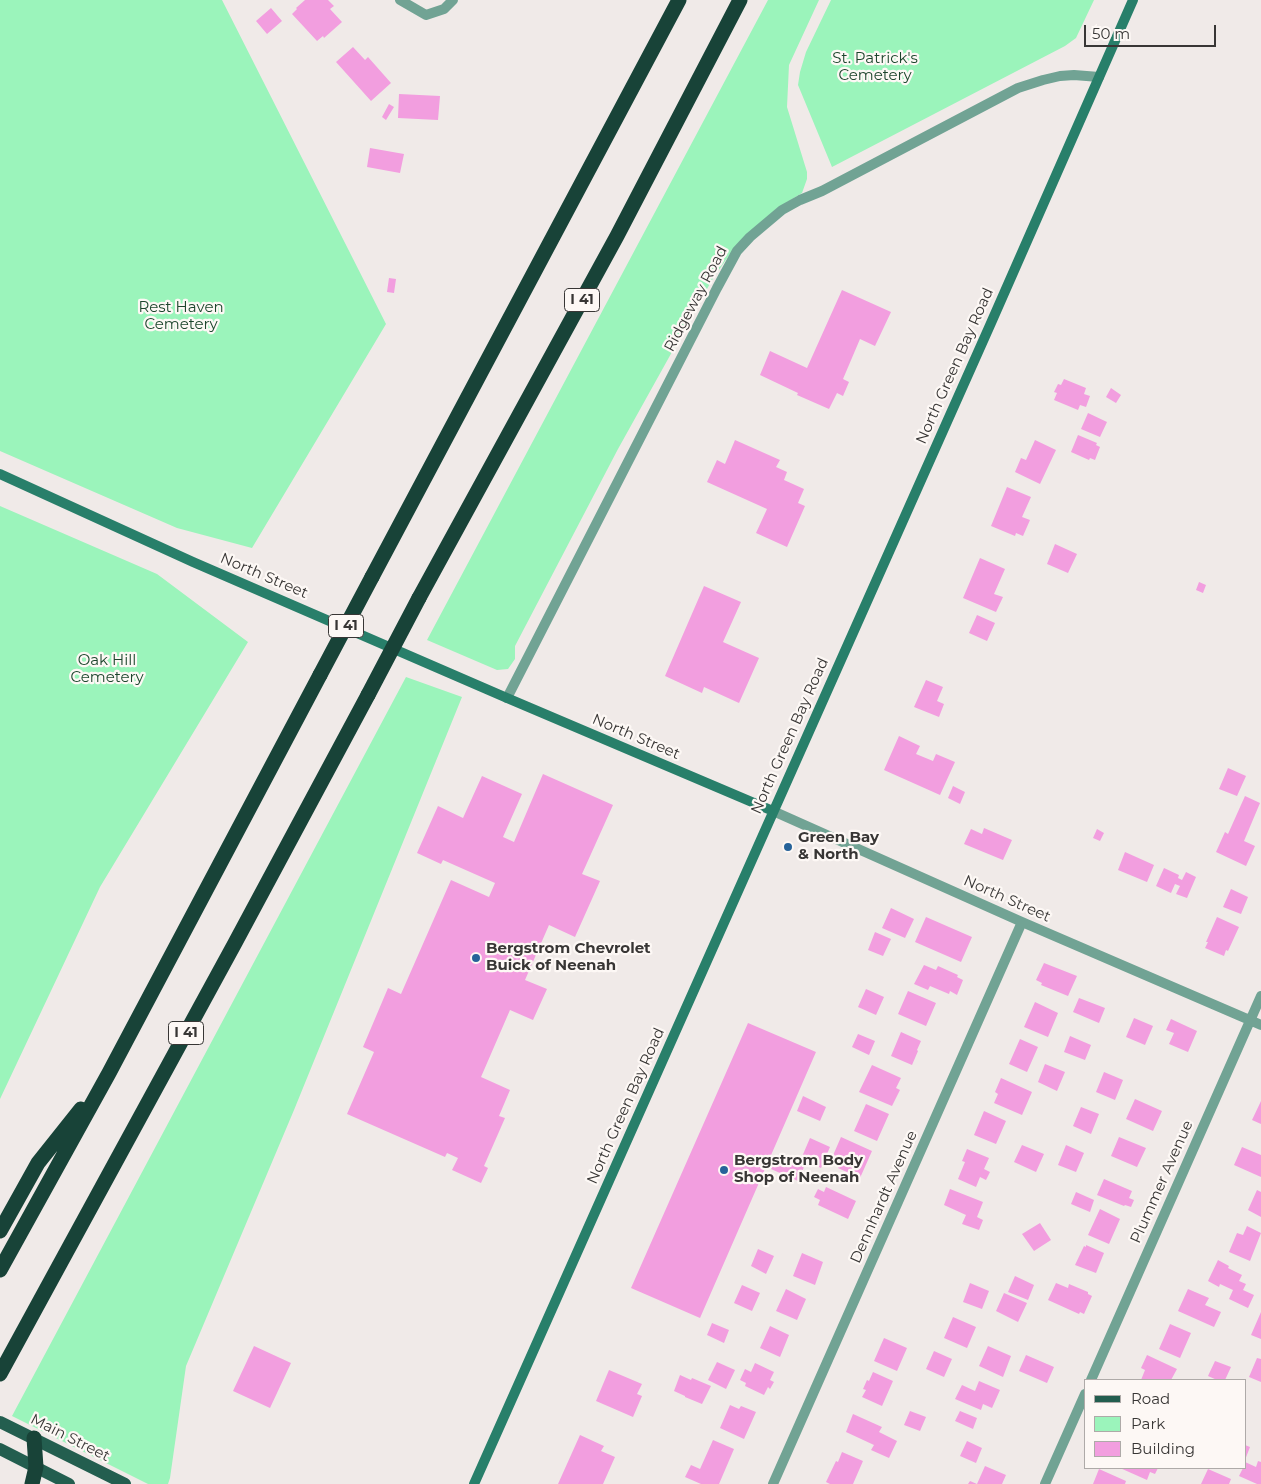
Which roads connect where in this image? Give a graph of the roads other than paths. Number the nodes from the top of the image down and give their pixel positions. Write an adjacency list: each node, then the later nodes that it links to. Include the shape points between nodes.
1 (400, 0): 2 (street, via 426,15 444,9)
2 (453, 0)
3 (679, 0): 14 (highway, I 41, bridge)
4 (740, 0): 17 (highway, I 41, bridge, via 617,236)
5 (1133, 0): 6 (main road, North Green Bay Road)
6 (1099, 77): 8 (street, Ridgeway Road, via 1060,76 1018,88 782,210 750,237 737,251 717,288); 9 (main road, North Green Bay Road)
7 (0, 474): 8 (main road, North Street, via 193,562)
8 (508, 698): 9 (main road, North Street)
9 (773, 811): 10 (street, North Street); 27 (main road, North Green Bay Road)
10 (1022, 922): 12 (street, North Street); 28 (street, Dennhardt Avenue)
11 (1261, 996): 12 (street, Plummer Avenue)
12 (1250, 1021): 13 (street, North Street); 18 (street, Plummer Avenue)
13 (1261, 1025)
14 (110, 1073): 15 (highway, via 38,1163); 16 (highway, I 41)
15 (0, 1231)
16 (0, 1270)
17 (1, 1372)
18 (1091, 1379)
19 (1084, 1396): 29 (street)
20 (0, 1422): 21 (main road, Main Street)
21 (34, 1438): 23 (highway); 26 (main road, Main Street)
22 (0, 1449): 23 (main road)
23 (36, 1468): 24 (highway); 25 (main road)
24 (32, 1484)
25 (69, 1484)
26 (125, 1484)
27 (474, 1484)
28 (773, 1484)
29 (1045, 1484)

